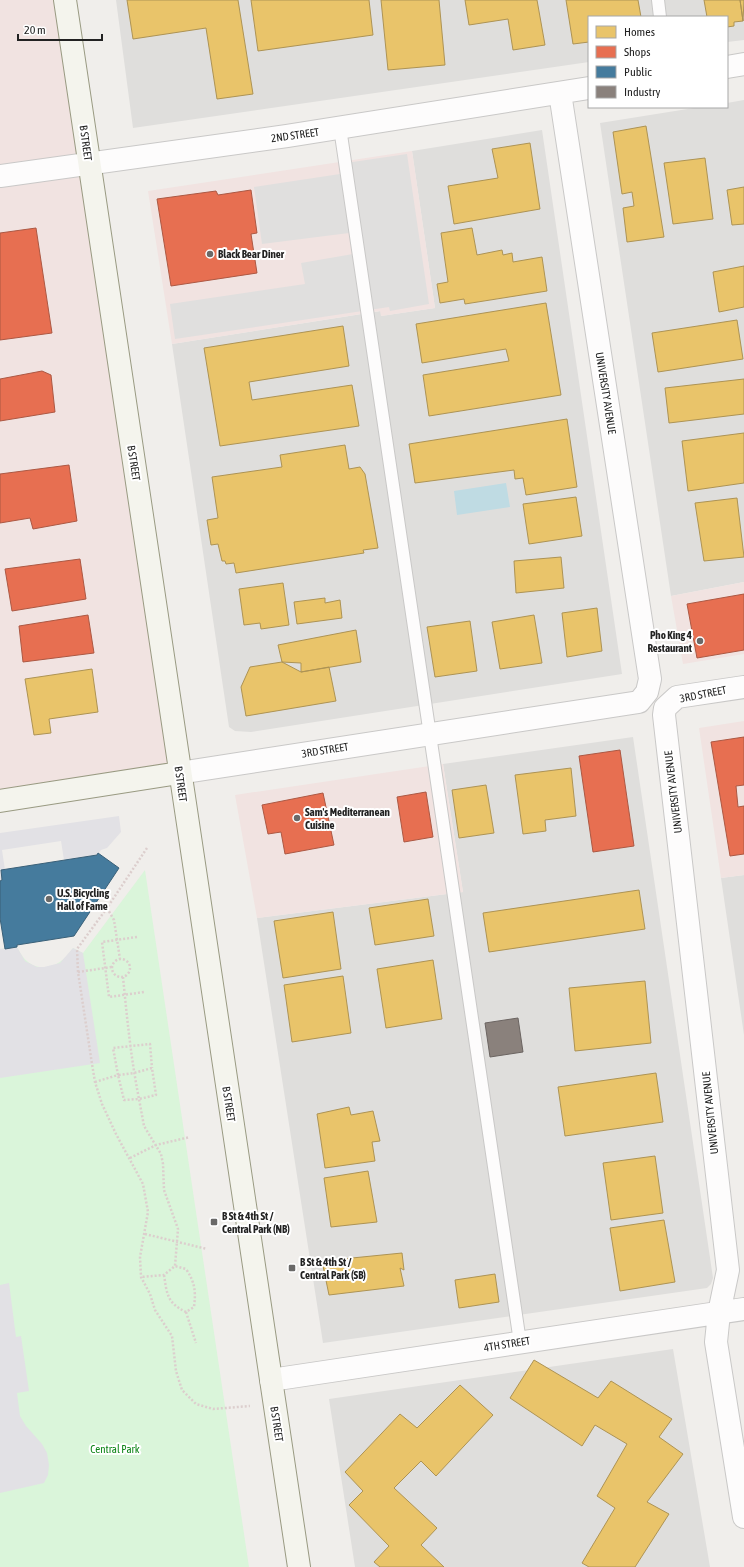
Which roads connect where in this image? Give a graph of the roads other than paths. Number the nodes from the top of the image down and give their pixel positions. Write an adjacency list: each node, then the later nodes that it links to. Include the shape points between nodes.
1 (65, 0): 9 (street, B STREET)
2 (658, 0): 3 (lane)
3 (660, 16)
4 (744, 64): 5 (street)
5 (728, 67)
6 (588, 88): 7 (street, 2ND STREET)
7 (560, 93): 8 (street, 2ND STREET); 12 (street, UNIVERSITY AVENUE, via 650,679)
8 (340, 128): 9 (street, 2ND STREET); 14 (lane)
9 (89, 163): 10 (street, 2ND STREET); 15 (street, B STREET)
10 (0, 176)
11 (744, 686): 13 (street, 3RD STREET, via 677,697)
12 (646, 692): 14 (street, 3RD STREET, via 639,702)
13 (665, 708): 18 (street, UNIVERSITY AVENUE, via 728,1270)
14 (430, 734): 15 (street, 3RD STREET); 19 (lane)
15 (179, 773): 16 (street, 3RD STREET); 20 (street, B STREET)
16 (0, 801)
17 (744, 1309): 18 (street, 4TH STREET)
18 (719, 1313): 19 (street, 4TH STREET); 21 (street, UNIVERSITY AVENUE, via 716,1342)
19 (520, 1342): 20 (street, 4TH STREET)
20 (271, 1380): 22 (street, B STREET)
21 (744, 1517)
22 (299, 1567)

